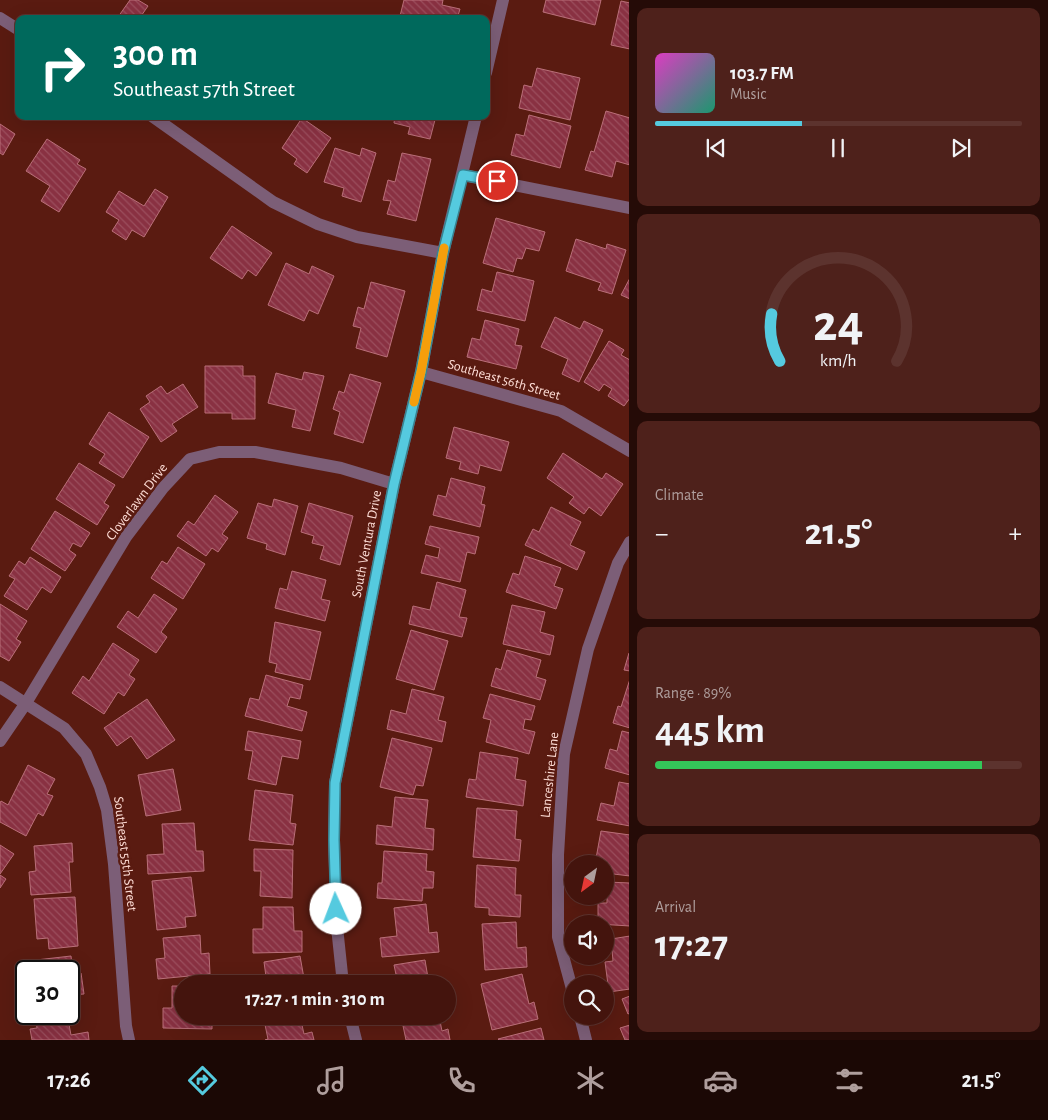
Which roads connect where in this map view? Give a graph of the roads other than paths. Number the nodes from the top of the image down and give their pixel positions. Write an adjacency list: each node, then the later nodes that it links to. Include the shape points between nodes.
1 (503, 0): 4 (street)
2 (0, 18): 3 (street)
3 (15, 27)
4 (490, 56)
5 (158, 120): 9 (street, via 273,202 318,224 357,237)
6 (475, 120): 7 (street, South Ventura Drive)
7 (463, 175): 8 (street); 9 (street, South Ventura Drive)
8 (629, 208)
9 (443, 253): 10 (street, South Ventura Drive)
10 (421, 372): 11 (street, Southeast 56th Street, via 561,412); 12 (street, South Ventura Drive)
11 (629, 452)
12 (394, 484): 15 (street, Cloverlawn Drive, via 341,468 255,452 219,452 190,459 126,537); 17 (street, South Ventura Drive, via 335,783 337,926)
13 (629, 542): 18 (street, Lanceshire Lane, via 618,563 588,649 564,754 558,855 558,937)
14 (0, 686): 15 (street, Southeast 55th Street)
15 (26, 703): 16 (street, Cloverlawn Drive); 21 (street, Southeast 55th Street, via 64,728 86,754 100,787 107,810 114,864)
16 (0, 741)
17 (342, 975)
18 (568, 975)
19 (352, 1025): 22 (street)
20 (582, 1025): 23 (street)
21 (129, 1040)
22 (356, 1040)
23 (586, 1040)

